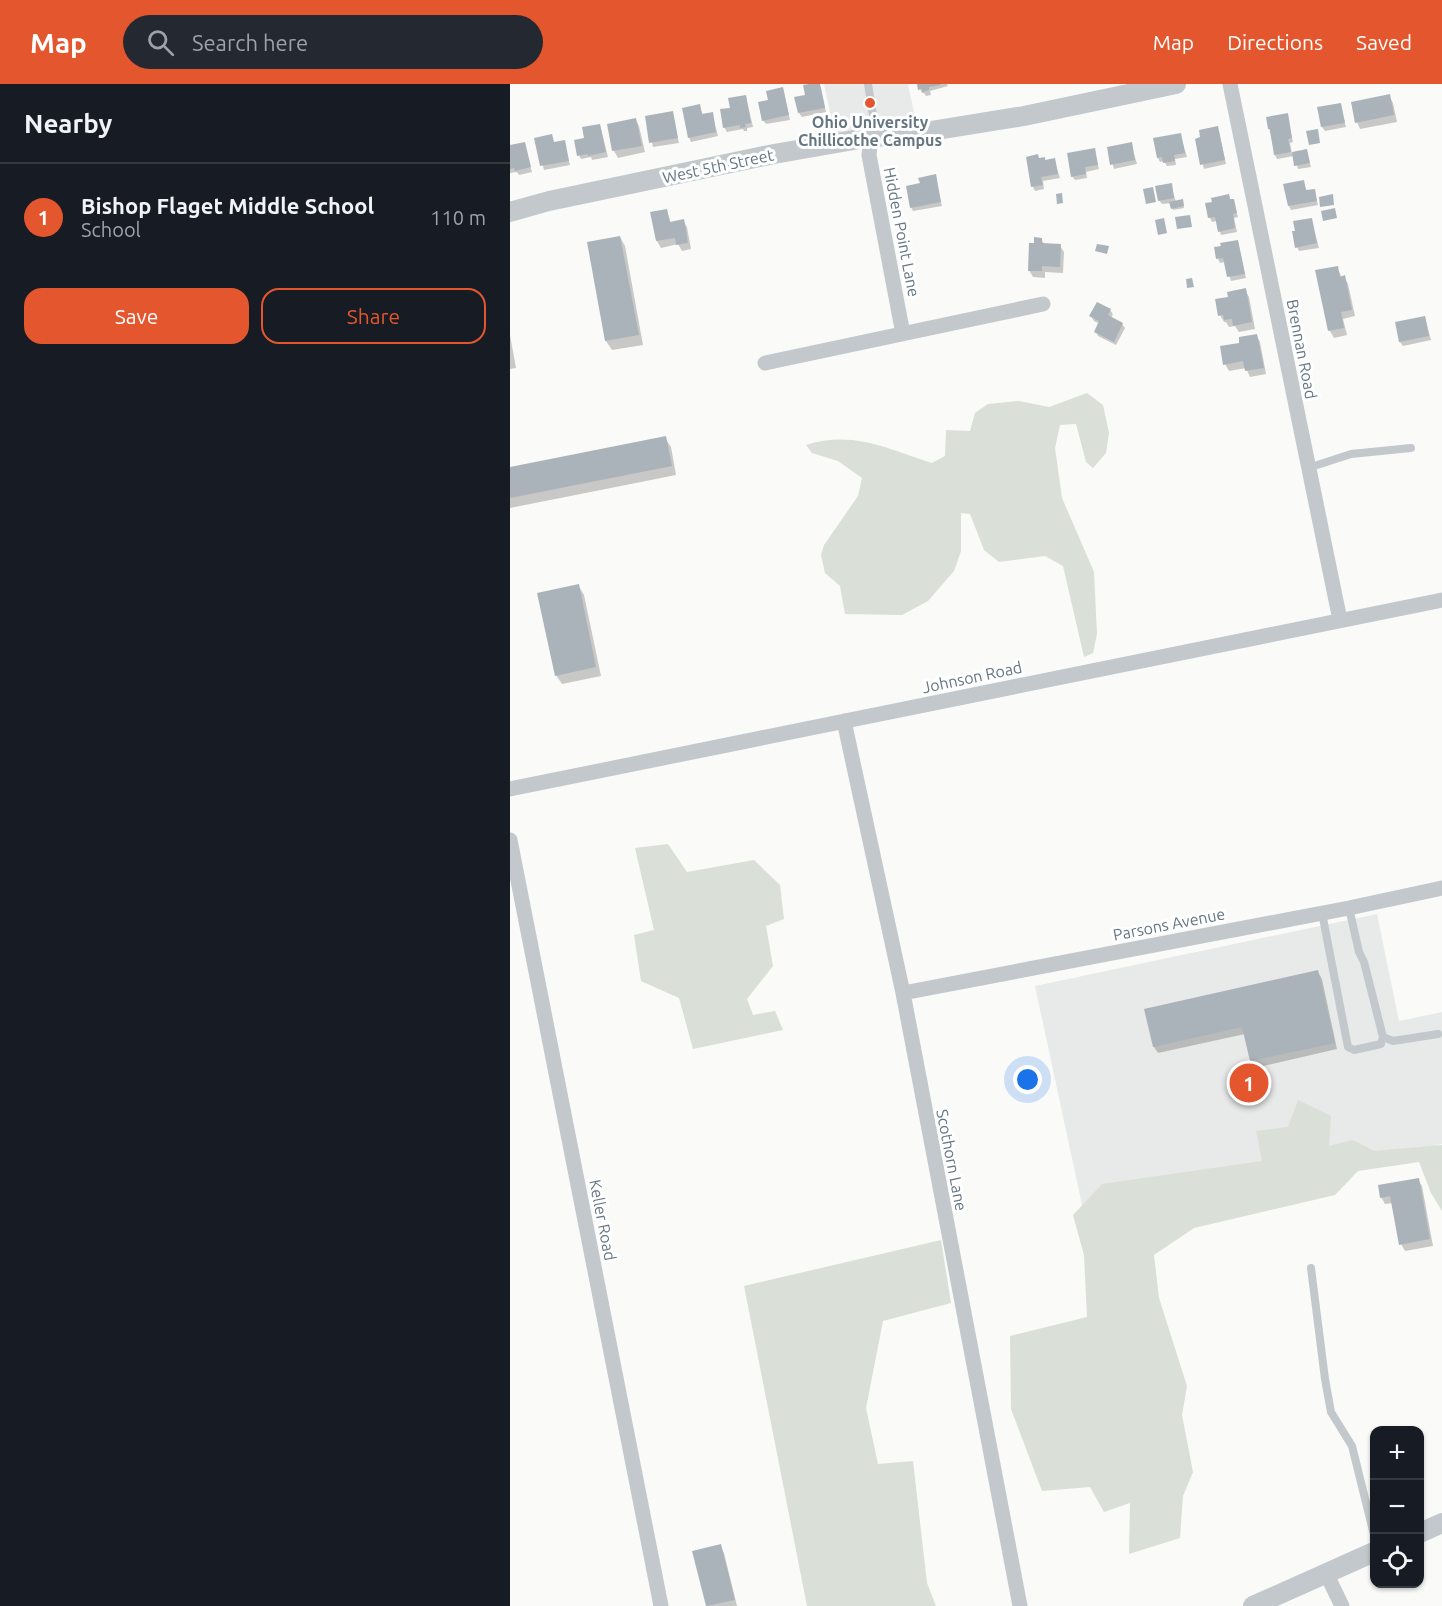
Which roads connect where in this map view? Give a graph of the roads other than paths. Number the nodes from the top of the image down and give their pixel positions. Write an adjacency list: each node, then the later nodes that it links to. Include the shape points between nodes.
1 (868, 84): 4 (lane, via 873,115)
2 (1176, 84): 4 (street, West 5th Street, via 1024,116)
3 (1230, 84): 10 (street, Brennan Road)
4 (871, 137): 5 (street, West 5th Street, via 774,154); 7 (street, Hidden Point Lane, via 869,155)
5 (510, 212)
6 (1043, 304): 7 (street)
7 (903, 334): 8 (street)
8 (765, 363)
9 (1411, 448): 10 (lane, via 1351,454)
10 (1308, 468): 12 (street, Brennan Road)
11 (1442, 600): 12 (street, Johnson Road)
12 (1340, 620): 13 (street, Johnson Road)
13 (844, 721): 14 (street, Johnson Road); 19 (street, Scothorn Lane)
14 (510, 789)
15 (510, 840): 28 (street, Keller Road)
16 (1442, 888): 17 (street, Parsons Avenue)
17 (1349, 908): 18 (street, Parsons Avenue); 21 (lane)
18 (1322, 913): 19 (street, Parsons Avenue); 21 (lane, via 1348,1047 1354,1050 1381,1044)
19 (903, 993): 29 (street, Scothorn Lane)
20 (1438, 1034): 21 (lane, via 1393,1041)
21 (1383, 1037)
22 (1311, 1268): 25 (lane, via 1331,1412 1352,1446)
23 (1442, 1523): 24 (street)
24 (1424, 1531)
25 (1374, 1534)
26 (1370, 1554): 27 (street)
27 (1326, 1573): 30 (street); 31 (street)
28 (661, 1606)
29 (1020, 1606)
30 (1253, 1606)
31 (1341, 1606)

